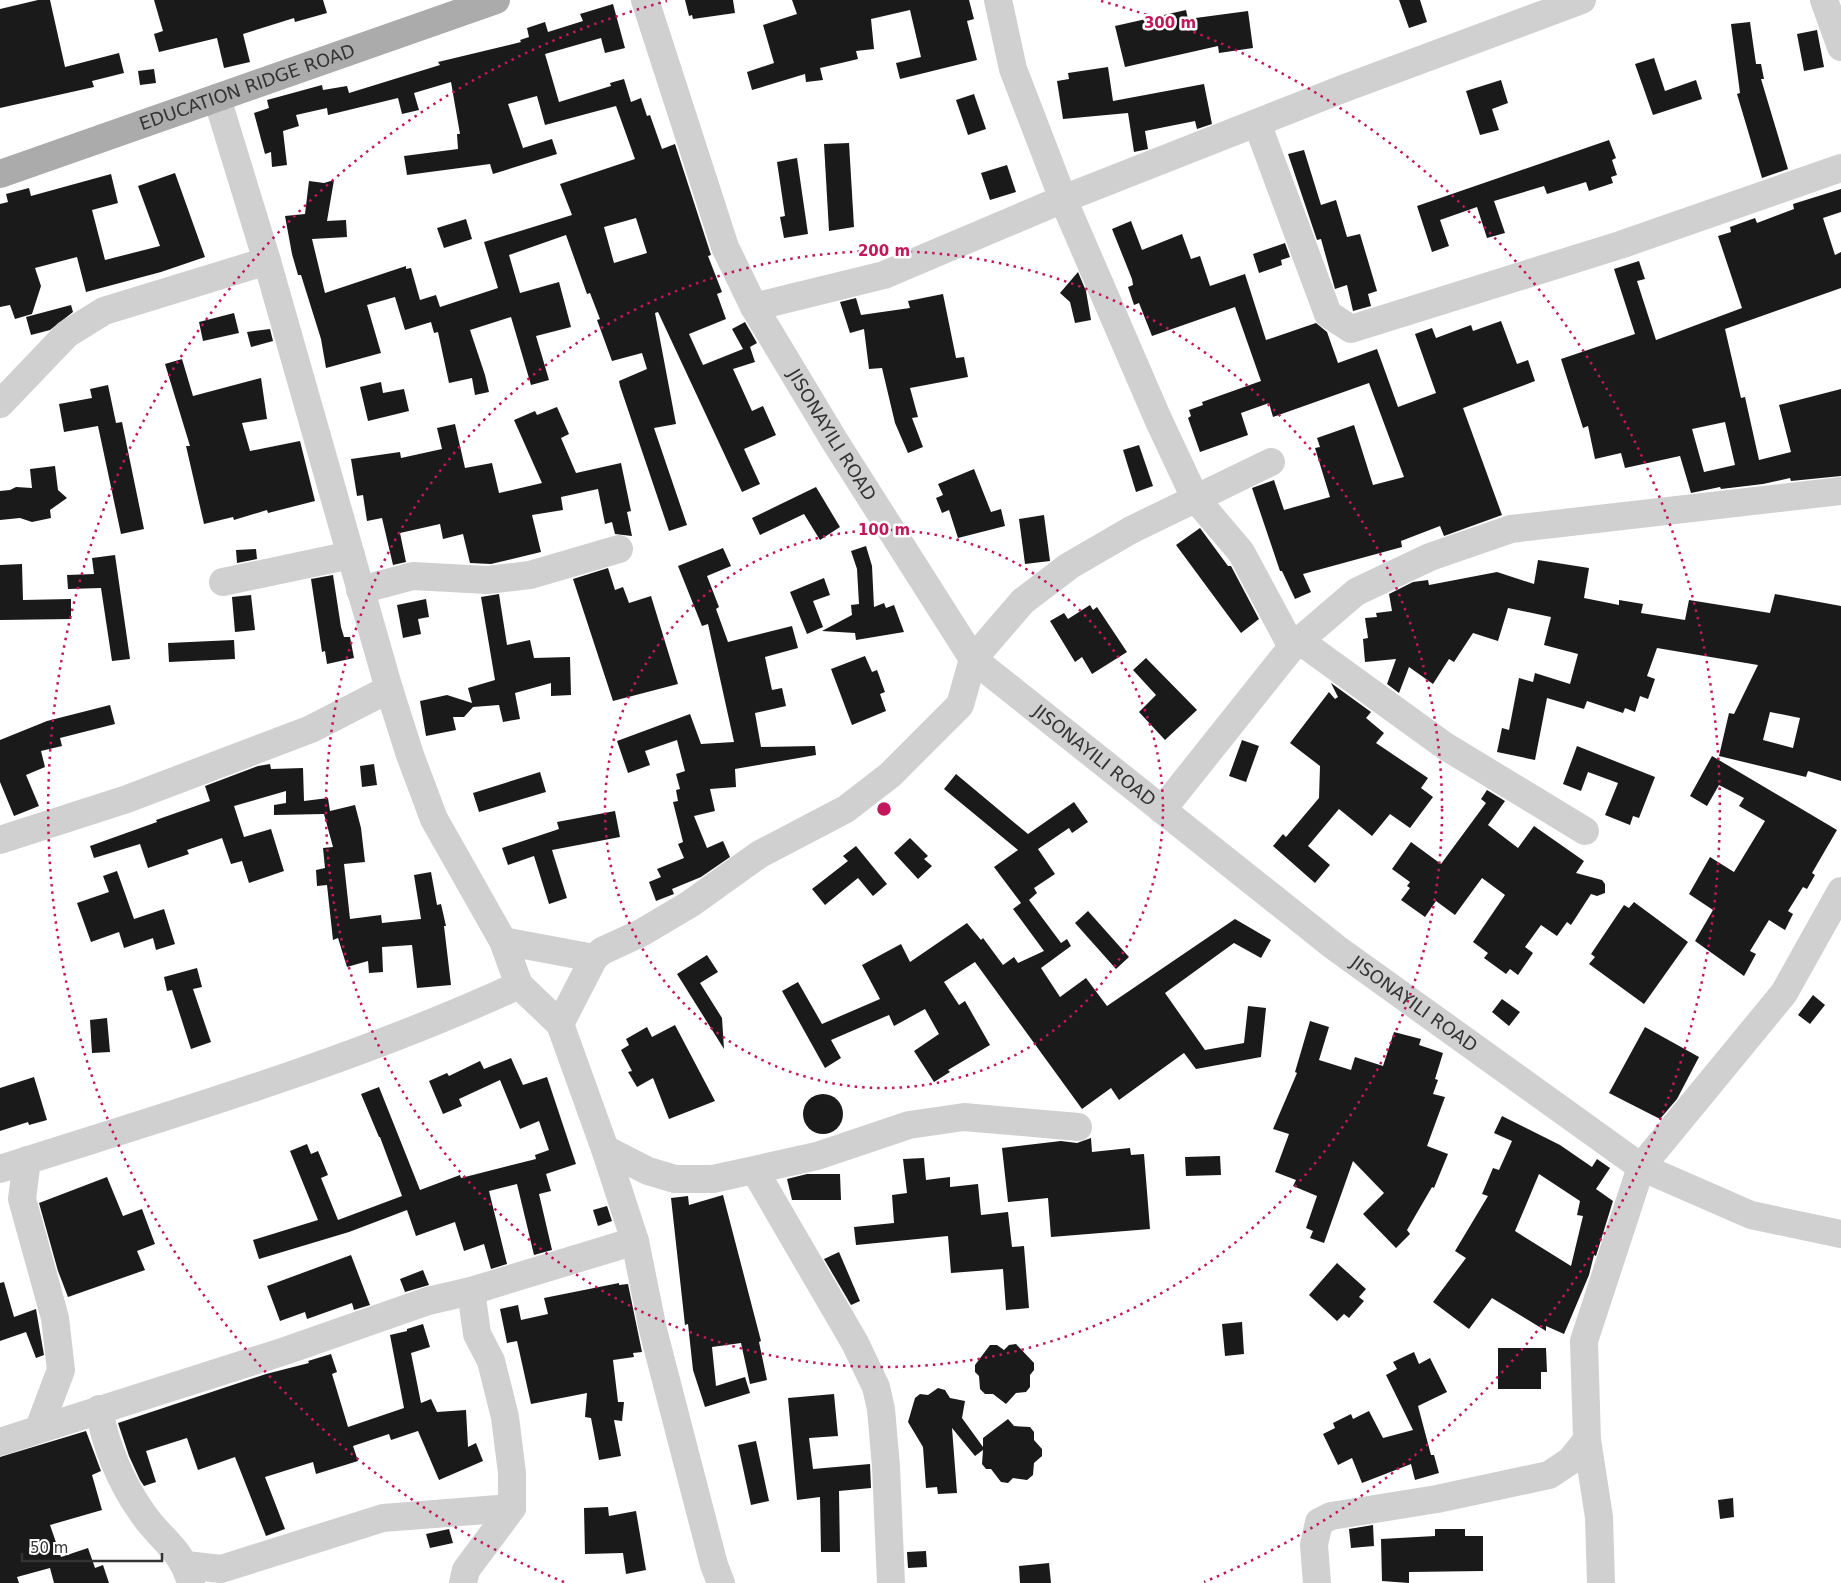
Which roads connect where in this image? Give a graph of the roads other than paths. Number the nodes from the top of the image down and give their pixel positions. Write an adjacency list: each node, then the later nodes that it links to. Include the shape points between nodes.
1 (496, 0): 6 (main road, EDUCATION RIDGE ROAD)
2 (645, 0): 14 (street, JISONAYILI ROAD, via 725,247)
3 (998, 0): 12 (street, via 1013,69)
4 (1582, 0): 9 (street)
5 (1824, 0): 7 (street)
6 (446, 9): 8 (main road, EDUCATION RIDGE ROAD)
7 (1841, 47)
8 (217, 98): 11 (main road, EDUCATION RIDGE ROAD); 13 (street)
9 (1257, 123): 10 (street, via 1328,314 1351,329 1611,248); 12 (street)
10 (1841, 168)
11 (0, 174)
12 (1063, 199): 14 (street, via 884,275); 18 (street)
13 (267, 261): 15 (street, via 104,311 67,334); 20 (street)
14 (754, 307): 24 (street, JISONAYILI ROAD)
15 (0, 404)
16 (1271, 462): 18 (street)
17 (1841, 491): 23 (street, via 1511,529 1430,557 1356,592)
18 (1195, 498): 23 (street, via 1241,552); 24 (street, via 1069,566 1023,601)
19 (619, 549): 22 (street, via 530,575 487,580 413,576)
20 (350, 555): 21 (street); 22 (street)
21 (223, 582)
22 (360, 590): 25 (street)
23 (1296, 644): 26 (street); 27 (street, via 1444,746)
24 (973, 659): 26 (street, JISONAYILI ROAD); 31 (street, via 960,705 890,775 846,809 760,854 690,904)
25 (389, 689): 28 (street, via 311,729 127,799); 30 (street, via 434,819)
26 (1162, 810): 37 (street, JISONAYILI ROAD, via 1336,948)
27 (1585, 831)
28 (0, 840)
29 (1841, 891): 37 (street, via 1784,993)
30 (503, 942): 31 (street); 32 (street)
31 (594, 958): 33 (street)
32 (519, 985): 33 (street); 36 (street, via 463,1011 344,1057 184,1112)
33 (560, 1024): 35 (street)
34 (1078, 1127): 39 (street, via 964,1117 909,1125 817,1156)
35 (605, 1149): 39 (street, via 648,1171 675,1179 713,1179); 41 (street)
36 (26, 1160): 38 (street); 44 (street, via 22,1199 55,1318 61,1370)
37 (1641, 1167): 40 (street, JISONAYILI ROAD, via 1751,1215); 45 (street, via 1584,1340)
38 (0, 1169)
39 (755, 1171): 51 (street, via 855,1343 876,1387 886,1467)
40 (1841, 1234)
41 (634, 1241): 42 (street); 50 (street, via 653,1330)
42 (471, 1291): 43 (street, via 428,1302); 47 (street, via 477,1334 491,1361 505,1417 512,1473)
43 (99, 1409): 44 (street); 48 (street, via 104,1438 141,1512)
44 (39, 1428): 46 (street)
45 (1587, 1440): 52 (street, via 1570,1461 1549,1475 1437,1499 1331,1516 1319,1522 1314,1545); 53 (street, via 1599,1517)
46 (0, 1442)
47 (512, 1508): 48 (street, via 383,1518 221,1569); 49 (street, via 466,1570)
48 (188, 1574)
49 (462, 1583)
50 (721, 1583)
51 (892, 1583)
52 (1317, 1583)
53 (1601, 1583)

